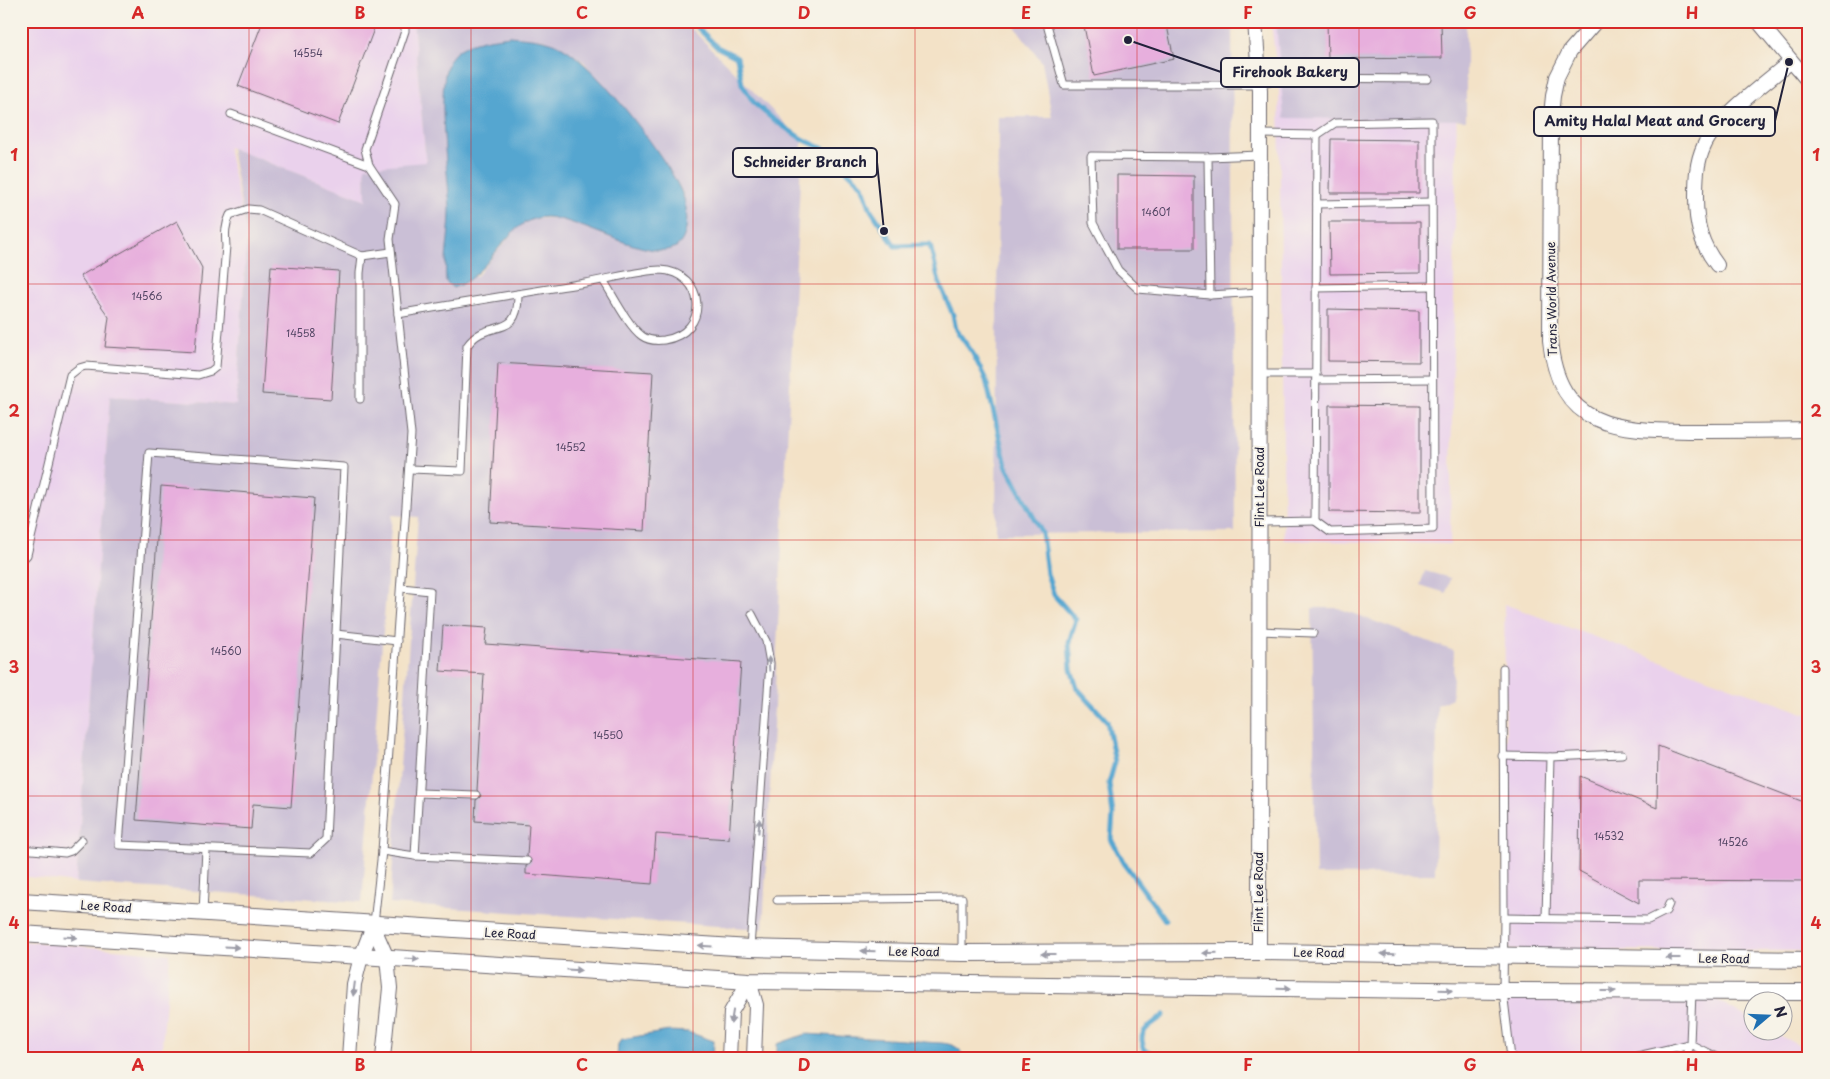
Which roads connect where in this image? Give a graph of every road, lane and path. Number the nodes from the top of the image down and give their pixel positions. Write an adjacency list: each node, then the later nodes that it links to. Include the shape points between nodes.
1 (406, 21): 15 (lane, via 366,150)
2 (1046, 21): 9 (lane, via 1064,85)
3 (1255, 21): 9 (street, Flint Lee Road)
4 (1596, 21): 32 (street, Trans World Avenue, via 1570,51 1557,78 1552,106 1550,340 1557,375 1565,391 1589,415 1620,428 1740,431)
5 (1758, 21): 6 (street)
6 (1791, 61): 8 (street); 20 (street, via 1716,127 1701,151 1696,168 1696,217 1703,243)
7 (1428, 79): 9 (lane, via 1283,78)
8 (1809, 82)
9 (1260, 85): 11 (street, Flint Lee Road)
10 (232, 114): 15 (lane)
11 (1260, 134): 12 (lane); 13 (street, Flint Lee Road)
12 (1317, 135): 16 (lane, via 1335,123 1432,121); 17 (lane)
13 (1260, 155): 14 (lane); 24 (street, Flint Lee Road)
14 (1208, 156): 26 (lane); 26 (lane, via 1091,156 1092,223 1118,270 1138,289)
15 (369, 165): 18 (lane, via 395,204)
16 (1432, 202): 17 (lane); 22 (lane)
17 (1316, 204): 23 (lane)
18 (391, 252): 19 (lane); 27 (lane)
19 (362, 256): 31 (lane); 36 (lane, via 259,210 248,209 230,215 226,222 216,367 211,372 198,375 86,366 74,371 70,375 27,555)
20 (1717, 265)
21 (603, 280): 21 (lane, via 660,270 676,274 694,290 697,301 695,320 673,339 655,342 647,339 635,328); 25 (lane)
22 (1432, 286): 23 (lane); 30 (lane)
23 (1316, 288): 29 (lane)
24 (1260, 292): 26 (lane); 28 (street, Flint Lee Road)
25 (518, 294): 27 (lane); 33 (lane, via 518,312 513,321 472,338 467,346 462,472)
26 (1210, 295)
27 (398, 314): 33 (lane, via 410,424)
28 (1260, 374): 29 (lane); 35 (street, Flint Lee Road)
29 (1316, 377): 30 (lane); 34 (lane)
30 (1432, 379): 34 (lane, via 1432,529 1330,532)
31 (360, 399)
32 (1809, 428)
33 (410, 469): 37 (lane)
34 (1316, 521): 35 (lane)
35 (1260, 522): 39 (street, Flint Lee Road)
36 (21, 561)
37 (402, 588): 42 (lane); 47 (lane, via 430,591)
38 (752, 614): 63 (lane, one-way to 38, via 770,663 766,640)
39 (1260, 631): 40 (lane); 64 (street, Flint Lee Road)
40 (1313, 633)
41 (336, 634): 42 (lane); 51 (lane, via 326,840 311,853); 51 (lane, via 344,467 149,453 119,845)
42 (398, 641): 52 (lane)
43 (1503, 668): 45 (lane)
44 (1622, 754): 46 (lane)
45 (1502, 756): 46 (lane); 59 (lane)
46 (1550, 757): 60 (lane)
47 (419, 793): 48 (lane); 53 (lane)
48 (476, 795)
49 (82, 840): 50 (lane, via 65,853)
50 (21, 849)
51 (206, 849): 58 (lane)
52 (382, 851): 53 (lane); 61 (lane)
53 (415, 856): 54 (lane)
54 (527, 861)
55 (777, 900): 65 (lane, via 962,898)
56 (21, 901): 58 (street, Lee Road)
57 (1669, 904): 60 (lane, via 1666,911 1648,920)
58 (203, 913): 61 (street, Lee Road)
59 (1504, 918): 60 (lane); 66 (lane)
60 (1546, 918)
61 (373, 926): 63 (street, Lee Road, one-way to 61); 67 (street); 68 (street)
62 (21, 934): 67 (street, one-way to 67)
63 (750, 948): 65 (street, Lee Road, one-way to 63)
64 (1259, 952): 65 (street, Lee Road, one-way to 65); 66 (street, Lee Road, one-way to 64)
65 (962, 953)
66 (1503, 956): 69 (street, Lee Road, one-way to 66); 71 (lane)
67 (362, 957): 68 (street); 75 (street, one-way to 75, via 354,984)
68 (388, 958): 70 (street, one-way to 70); 76 (street, via 390,988)
69 (1809, 960)
70 (749, 981): 71 (street, one-way to 71); 77 (street, one-way to 77, via 731,1012); 78 (street, via 756,1005)
71 (1504, 991): 72 (street, one-way to 72); 79 (lane)
72 (1692, 991): 73 (street); 74 (lane)
73 (1809, 992)
74 (1690, 1044): 80 (lane); 81 (lane); 82 (lane)
75 (349, 1058)
76 (383, 1058)
77 (729, 1058)
78 (754, 1058)
79 (1511, 1058)
80 (1628, 1058)
81 (1684, 1058)
82 (1718, 1058)

